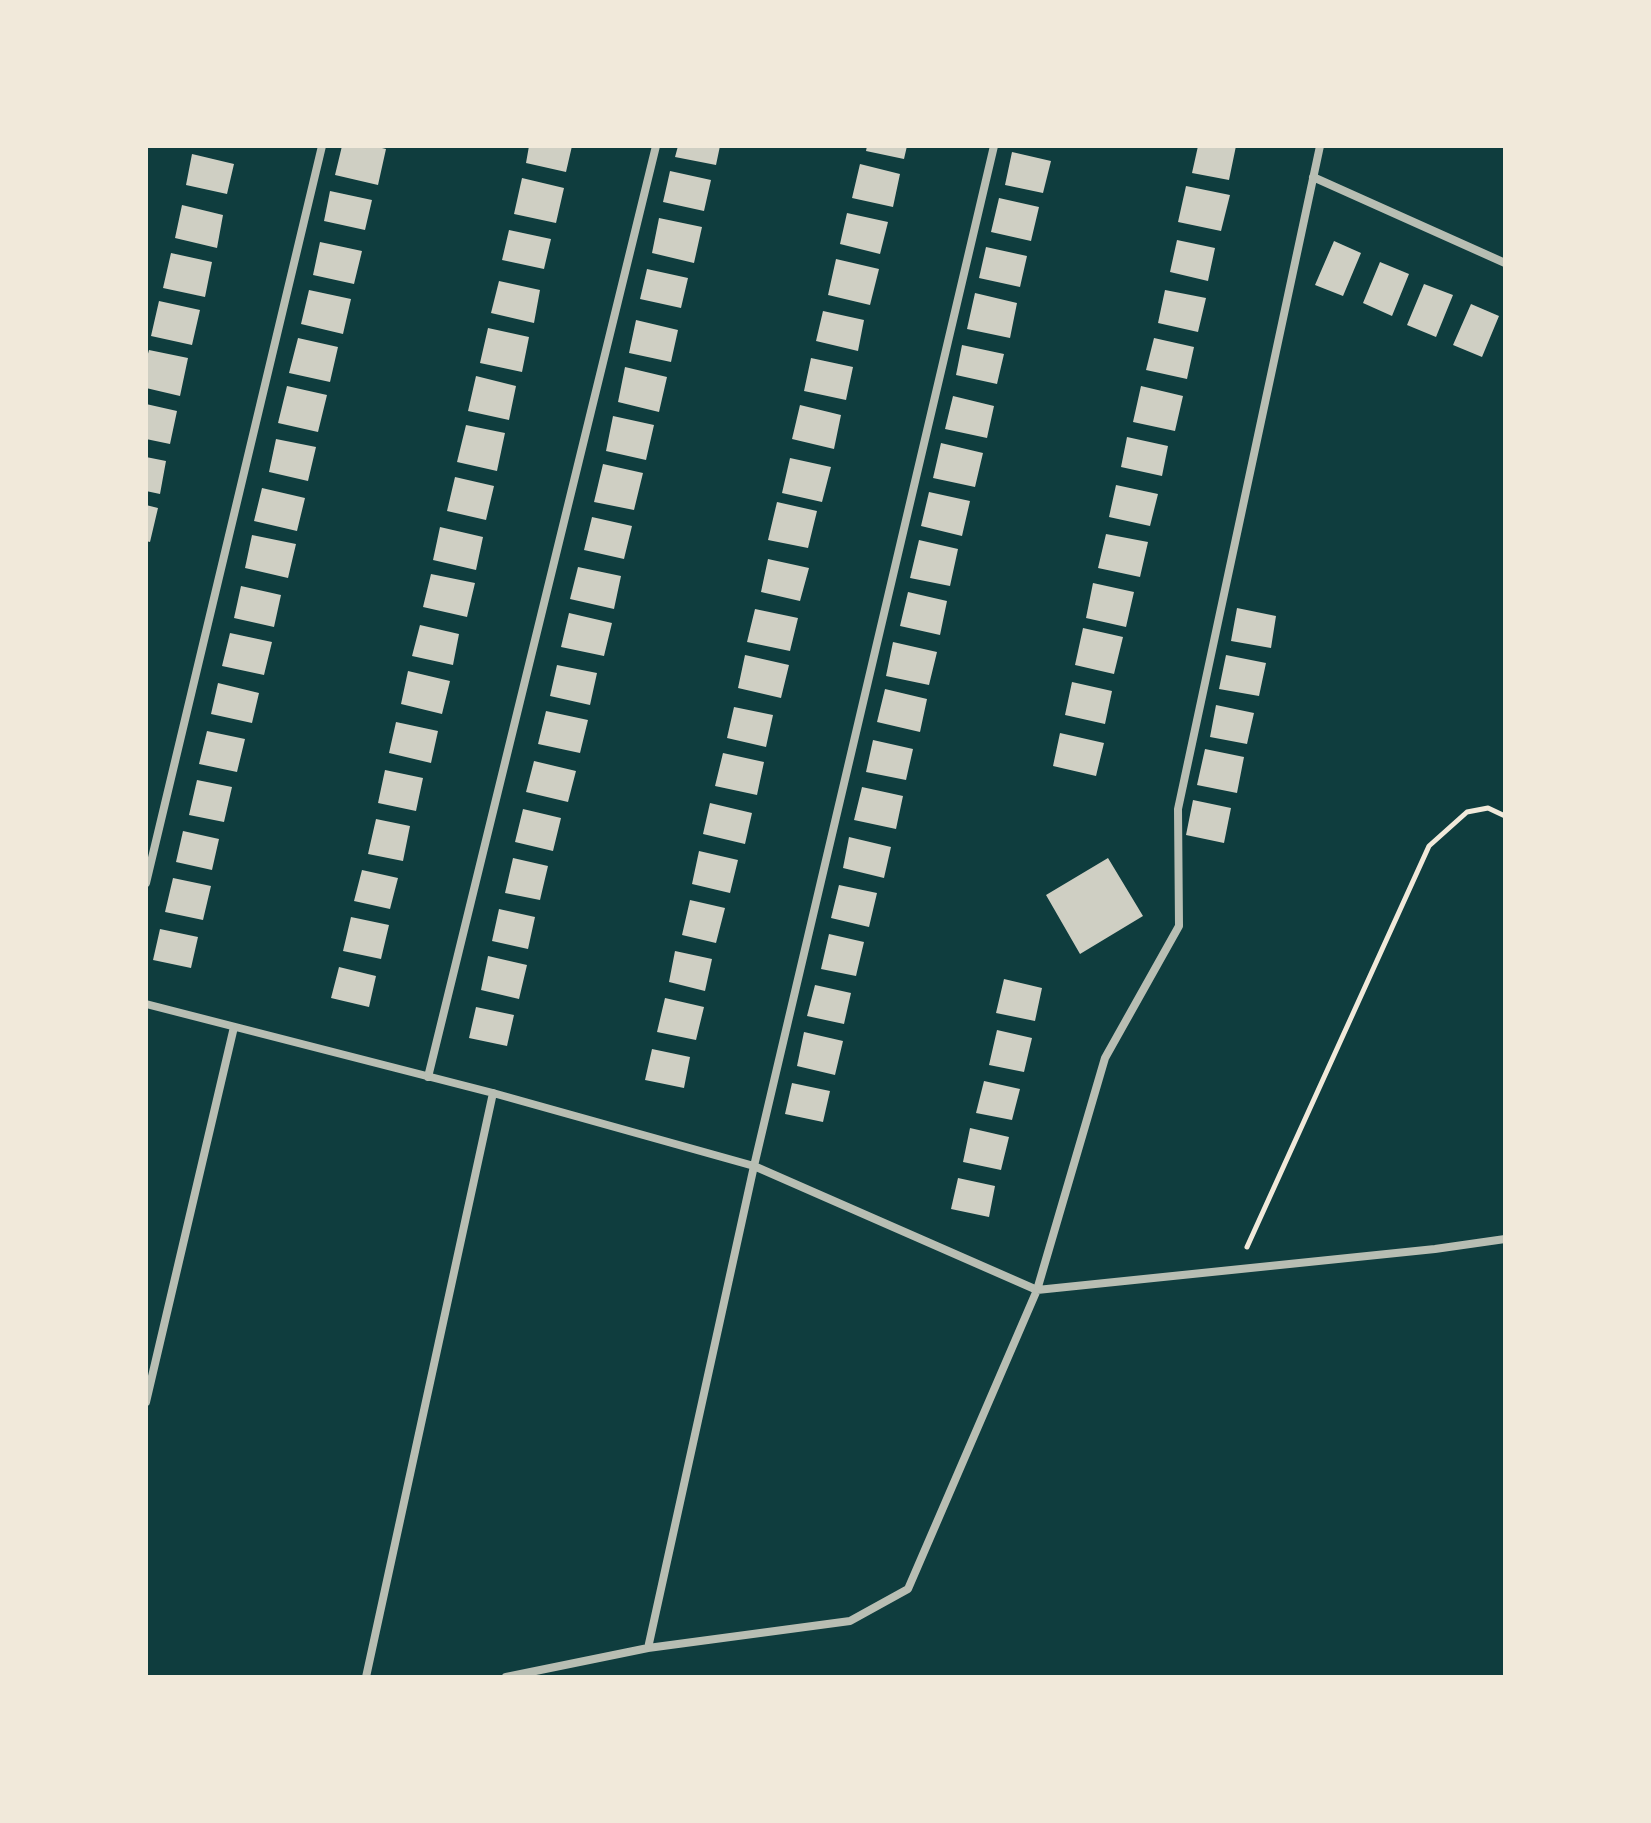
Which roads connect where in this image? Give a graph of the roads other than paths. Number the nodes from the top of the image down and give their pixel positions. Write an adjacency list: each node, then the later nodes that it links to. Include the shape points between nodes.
1 (322, 146): 7 (street)
2 (656, 146): 10 (street)
3 (994, 146): 12 (street)
4 (1320, 146): 5 (street)
5 (1313, 177): 6 (street); 14 (street, via 1178,809 1179,926 1105,1058)
6 (1505, 263)
7 (146, 883)
8 (146, 1004): 9 (street)
9 (234, 1027): 10 (street); 15 (street)
10 (428, 1077): 11 (street)
11 (493, 1093): 12 (street); 17 (street)
12 (754, 1166): 14 (street); 16 (street)
13 (1505, 1239): 14 (street)
14 (1037, 1290): 16 (street, via 908,1589 850,1621)
15 (146, 1402)
16 (648, 1648): 18 (street)
17 (366, 1677)
18 (506, 1677)

